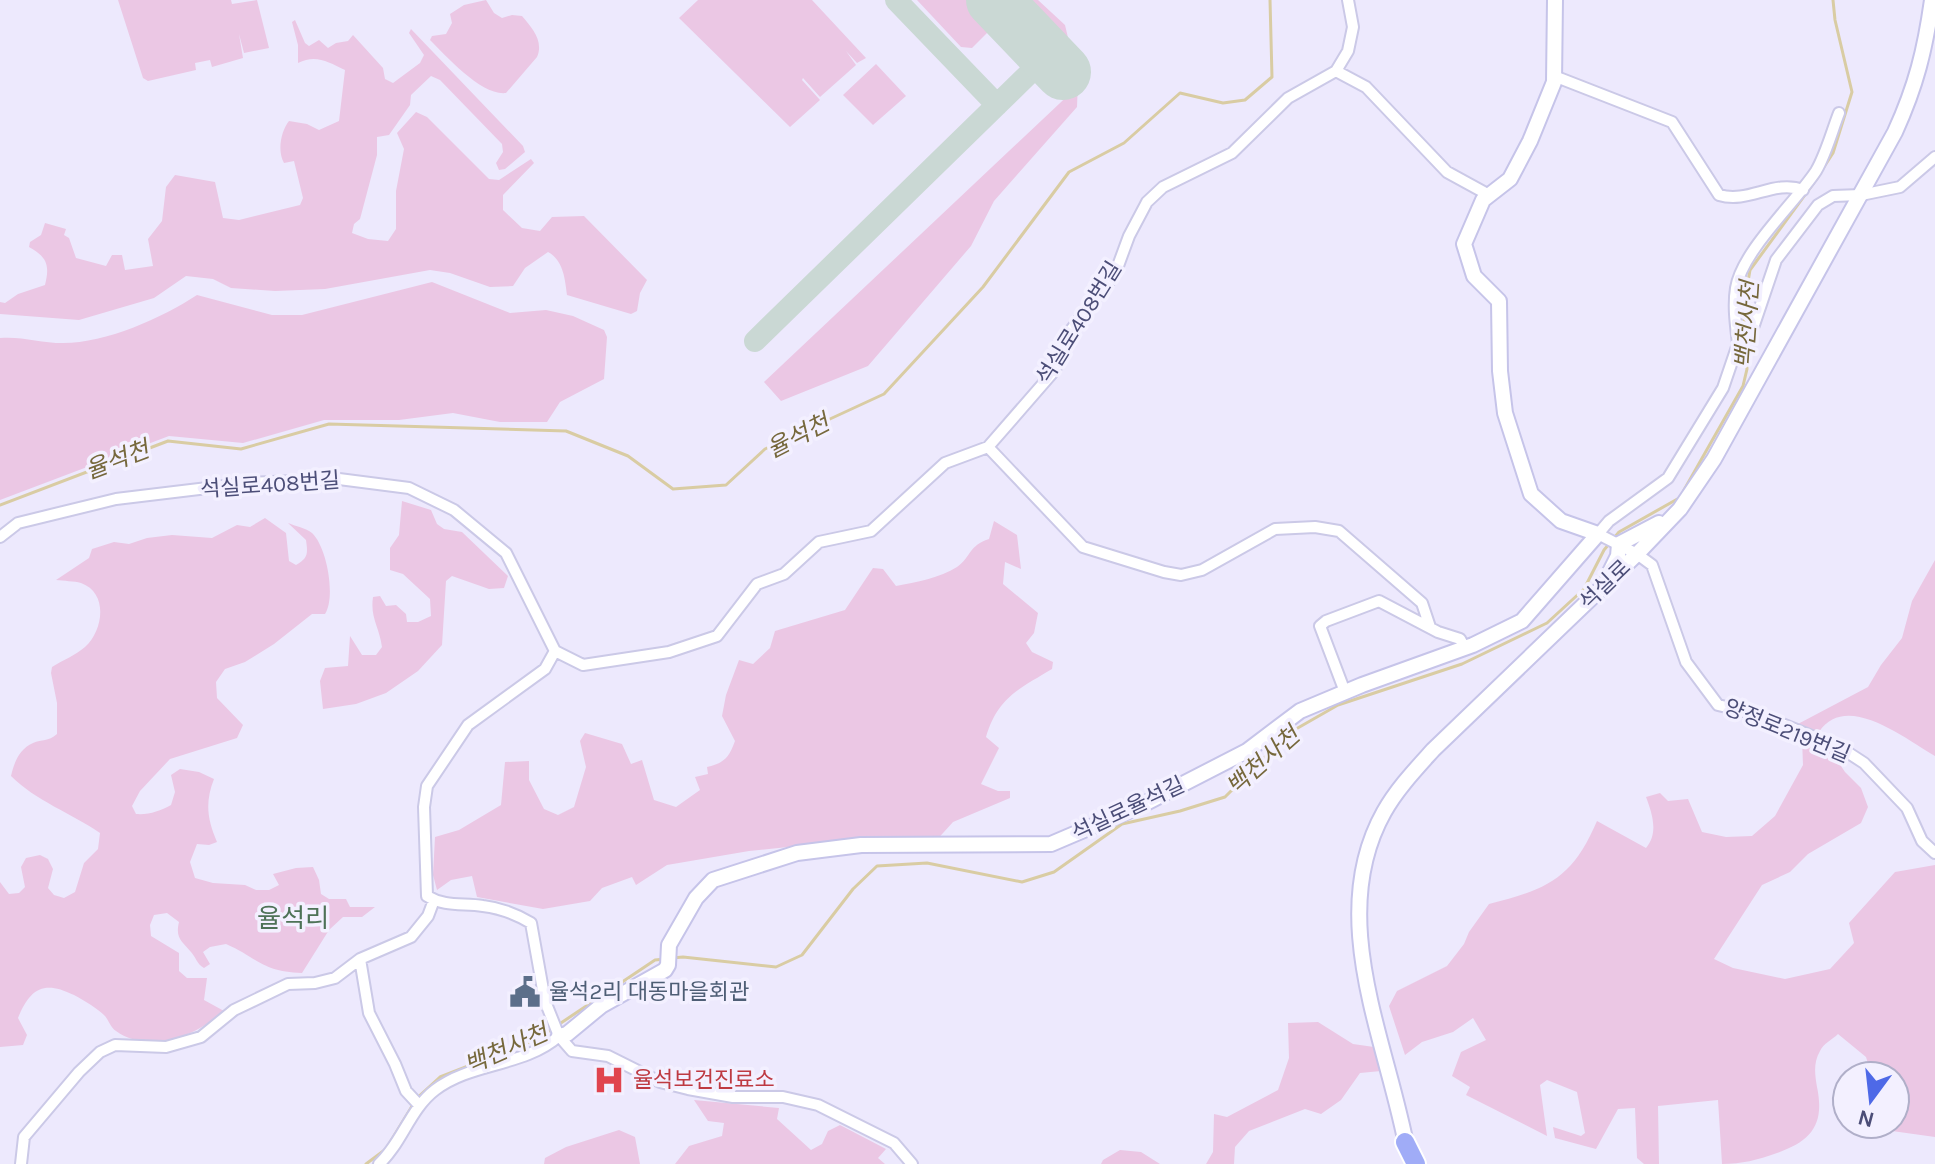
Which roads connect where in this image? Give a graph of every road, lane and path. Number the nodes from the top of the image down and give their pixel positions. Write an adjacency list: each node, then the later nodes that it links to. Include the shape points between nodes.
1 (1348, 0): 4 (street, via 1353,27)
2 (1555, 0): 5 (street)
3 (1932, 0): 10 (street, 석실로, via 1914,92)
4 (1336, 71): 9 (street, via 1366,87 1447,172); 12 (street, 석실로408번길, via 1288,98 1232,153 1163,187 1147,202 1115,274 1067,335 1055,370)
5 (1554, 76): 8 (street, via 1672,122 1719,195 1732,199 1790,185); 9 (street, via 1510,179)
6 (1839, 113): 8 (street, via 1819,166)
7 (1935, 157): 10 (street, via 1900,187)
8 (1803, 190): 11 (street, via 1741,272 1736,288)
9 (1489, 195): 15 (street, via 1464,244 1474,276 1499,301 1505,413 1531,494 1561,521)
10 (1861, 195): 11 (street, via 1833,196 1818,205 1776,260 1754,325); 13 (street, 석실로, via 1714,459)
11 (1739, 343): 15 (street, via 1723,388 1668,478 1609,521)
12 (988, 447): 18 (street, via 1083,547 1181,575 1202,570 1275,529 1339,531 1422,603); 20 (street, 석실로408번길, via 945,463 871,531 819,542 784,574 757,584 717,636 669,652 583,665)
13 (1676, 512): 15 (street, 석실로율석길); 16 (street, 석실로)
14 (0, 537): 20 (street, 석실로408번길, via 18,523 116,499 190,490 339,479 409,488 454,510 506,553)
15 (1610, 540): 16 (street); 17 (street, via 1618,556); 19 (street, 석실로율석길, via 1522,621)
16 (1637, 554): 17 (street, 석실로); 22 (street, 양정로219번길, via 1652,565 1686,662 1718,705 1760,715 1864,763 1907,808 1922,841)
17 (1602, 588): 27 (street, 석실로, via 1433,750 1402,784 1374,832 1361,878 1358,926)
18 (1430, 627): 19 (street, via 1460,639); 21 (street, via 1379,601 1326,621 1320,626)
19 (1465, 648): 21 (street, 석실로율석길)
20 (555, 651): 23 (street, via 545,669 468,725 427,786 427,896)
21 (1345, 692): 25 (street, 석실로율석길, via 1300,711 1247,751 1051,844 861,845 797,853 713,880 669,945 665,970 601,1006 567,1034)
22 (1935, 853)
23 (434, 900): 24 (street, via 411,937); 25 (street, via 485,906 531,923 545,1001)
24 (360, 959): 26 (street, via 369,1013); 28 (street, via 335,978 288,984 234,1010 201,1037 166,1047 115,1045 100,1052 24,1137)
25 (557, 1029): 26 (street, via 543,1050 469,1074); 30 (street, via 572,1051 608,1056 660,1082 733,1097 783,1097 818,1105 894,1143)
26 (416, 1102): 29 (street)
27 (1405, 1142): 31 (street, 석실로); 32 (highway)
28 (21, 1164)
29 (379, 1164)
30 (912, 1164)
31 (1409, 1164)
32 (1416, 1164)

